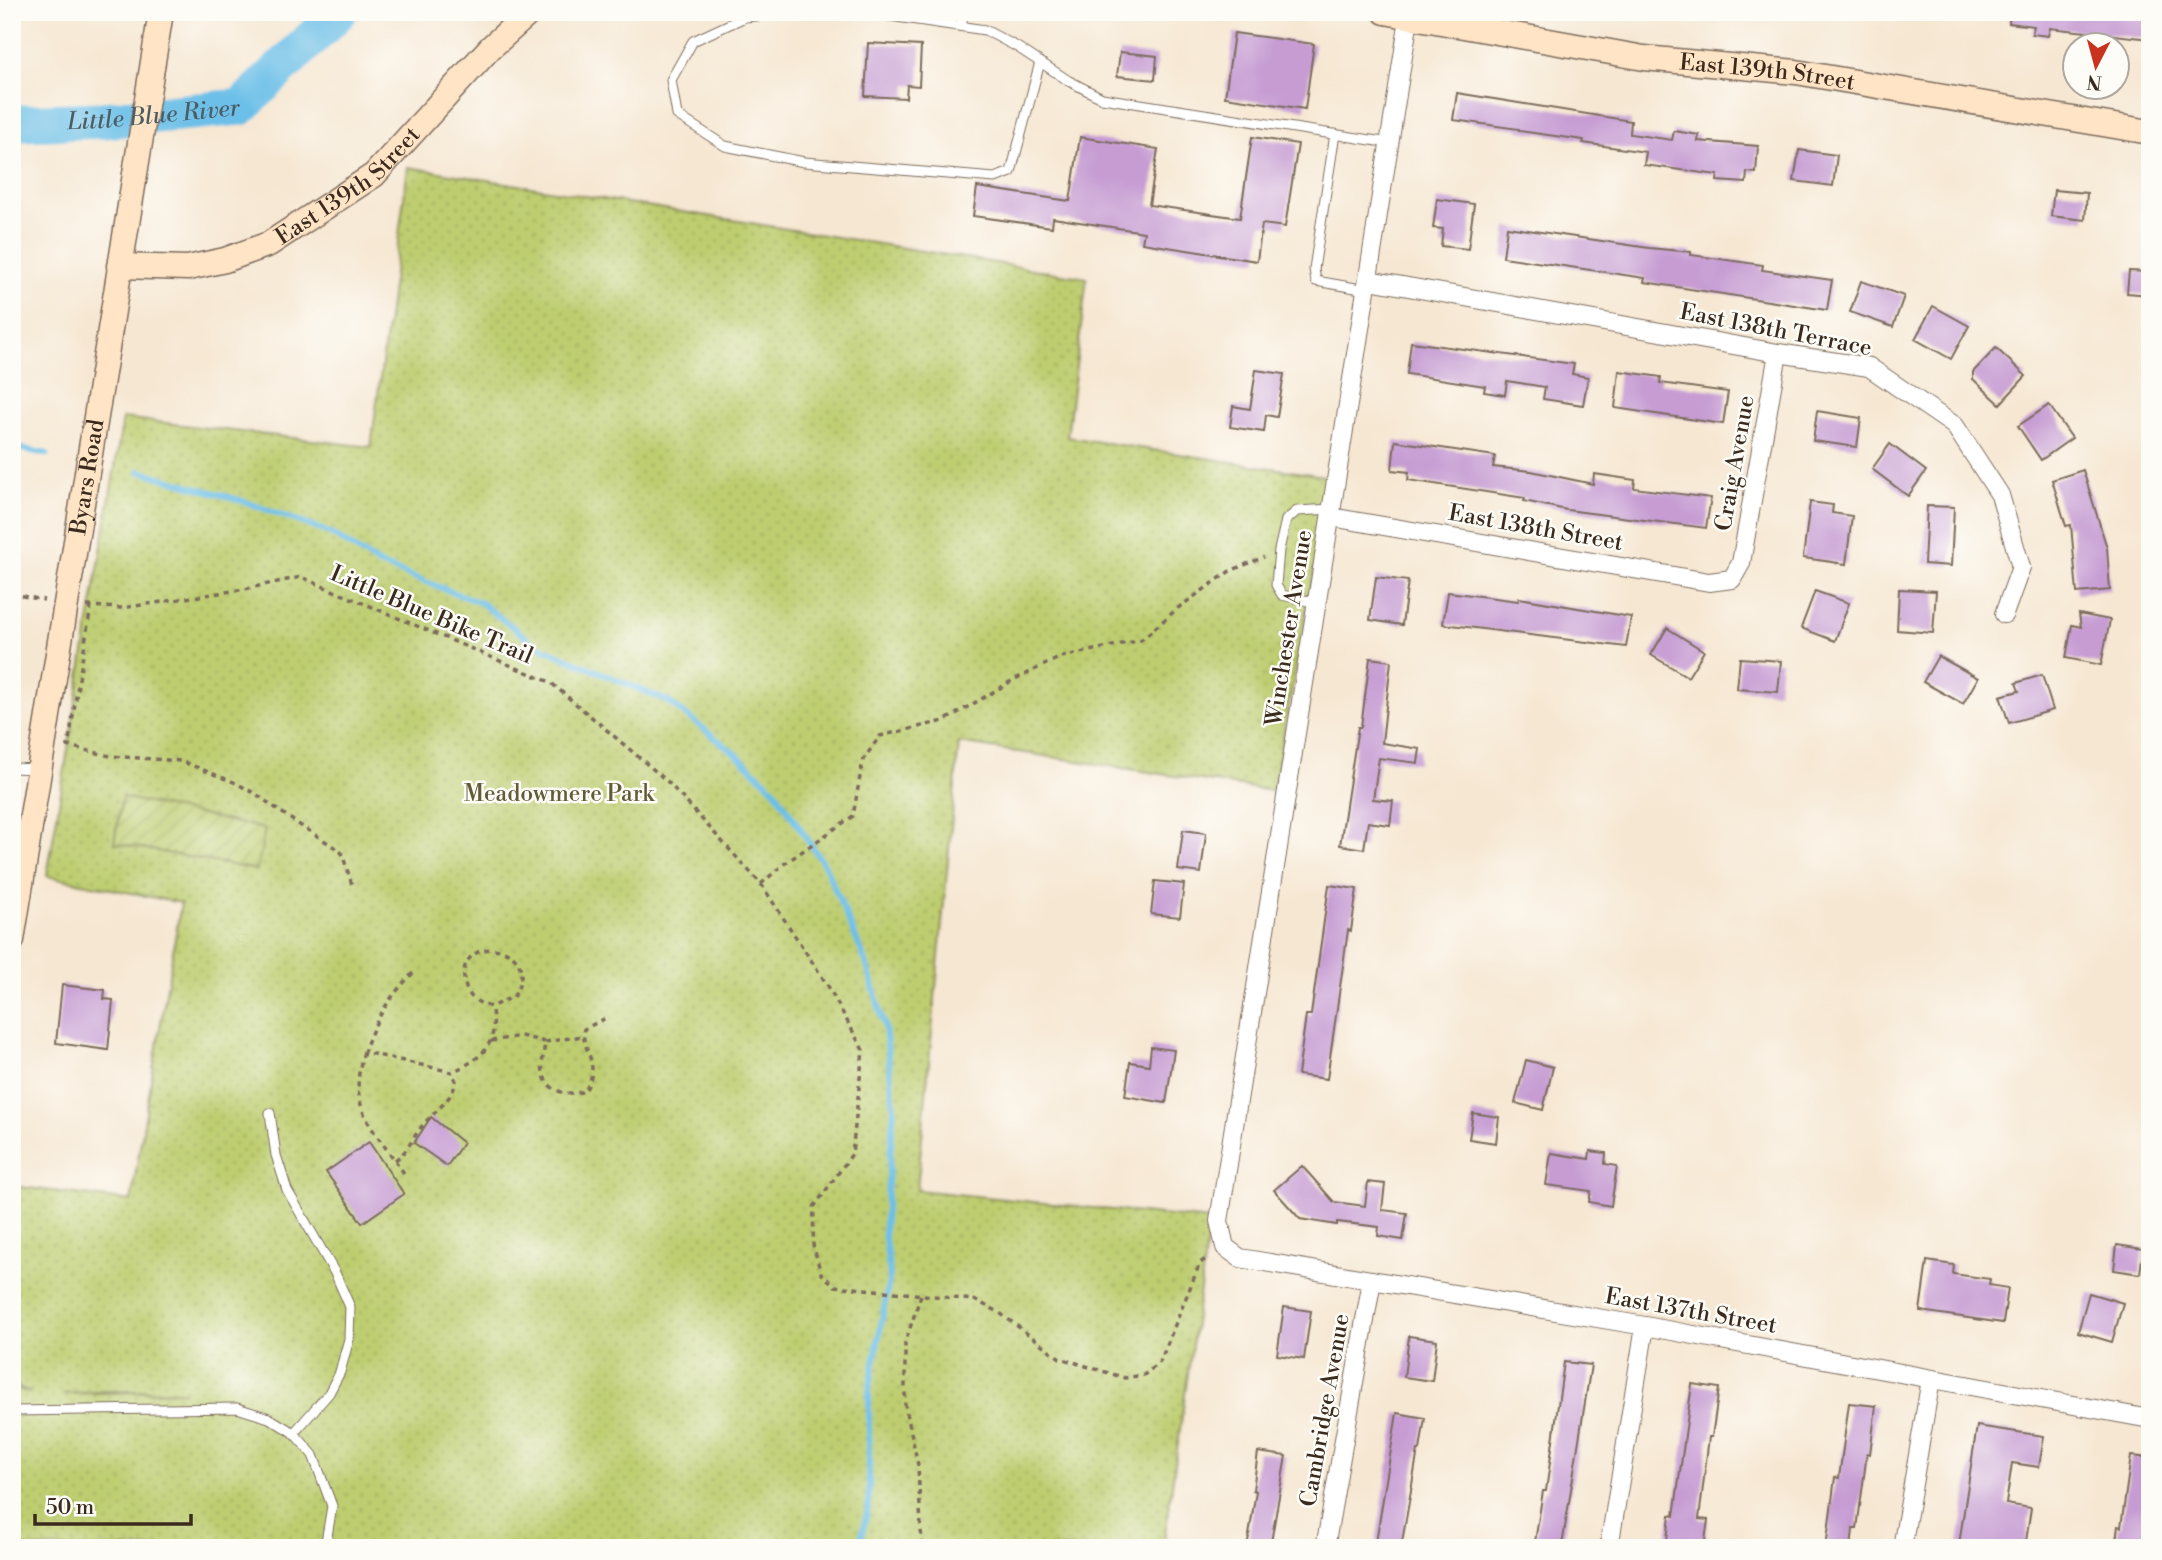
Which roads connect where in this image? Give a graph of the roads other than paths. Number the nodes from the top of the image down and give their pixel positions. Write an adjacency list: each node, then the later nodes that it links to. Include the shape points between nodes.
1 (161, 12): 13 (street, Byars Road)
2 (530, 12): 13 (street, East 139th Street, via 490,48 374,175 269,244 188,268)
3 (800, 12): 9 (lane, via 744,17 693,41 671,80 677,115 725,146 738,149 804,162 995,178 1011,172)
4 (863, 12): 8 (lane)
5 (965, 12): 8 (lane)
6 (1385, 12): 7 (street, East 139th Street)
7 (1410, 14): 10 (street, East 139th Street, via 1644,58 1796,72); 12 (street, Winchester Avenue)
8 (960, 26): 9 (lane, via 985,30)
9 (1040, 62): 11 (lane, via 1102,99)
10 (2150, 132)
11 (1335, 134): 12 (lane); 14 (lane, via 1314,269 1316,281)
12 (1390, 143): 14 (street, Winchester Avenue)
13 (119, 266): 21 (street, Byars Road)
14 (1368, 285): 15 (street, East 138th Terrace); 16 (street, Winchester Avenue)
15 (1778, 353): 17 (street, Craig Avenue, via 1741,563); 19 (street, East 138th Terrace, via 1868,367 1955,426 2000,495 2021,567)
16 (1332, 513): 17 (street, East 138th Street, via 1709,582); 18 (street, Winchester Avenue); 18 (lane, via 1297,511 1286,520 1279,550 1276,585 1282,595)
17 (1732, 579)
18 (1317, 603): 24 (street, Winchester Avenue, via 1219,1221)
19 (2004, 614)
20 (12, 768): 21 (lane)
21 (39, 769): 22 (street, Byars Road)
22 (12, 940)
23 (270, 1113): 30 (lane, via 287,1190 350,1307 349,1339 340,1372 329,1393)
24 (1226, 1247): 25 (street, East 137th Street, via 1240,1258)
25 (1372, 1280): 26 (street, East 137th Street); 32 (street, Cambridge Avenue)
26 (1645, 1326): 27 (street, East 137th Street); 33 (street)
27 (1931, 1379): 29 (street, East 137th Street); 34 (street)
28 (12, 1411): 30 (lane, via 237,1408 269,1418)
29 (2150, 1419)
30 (294, 1433): 31 (lane, via 313,1455 331,1506)
31 (325, 1548)
32 (1325, 1548)
33 (1609, 1548)
34 (1902, 1548)

